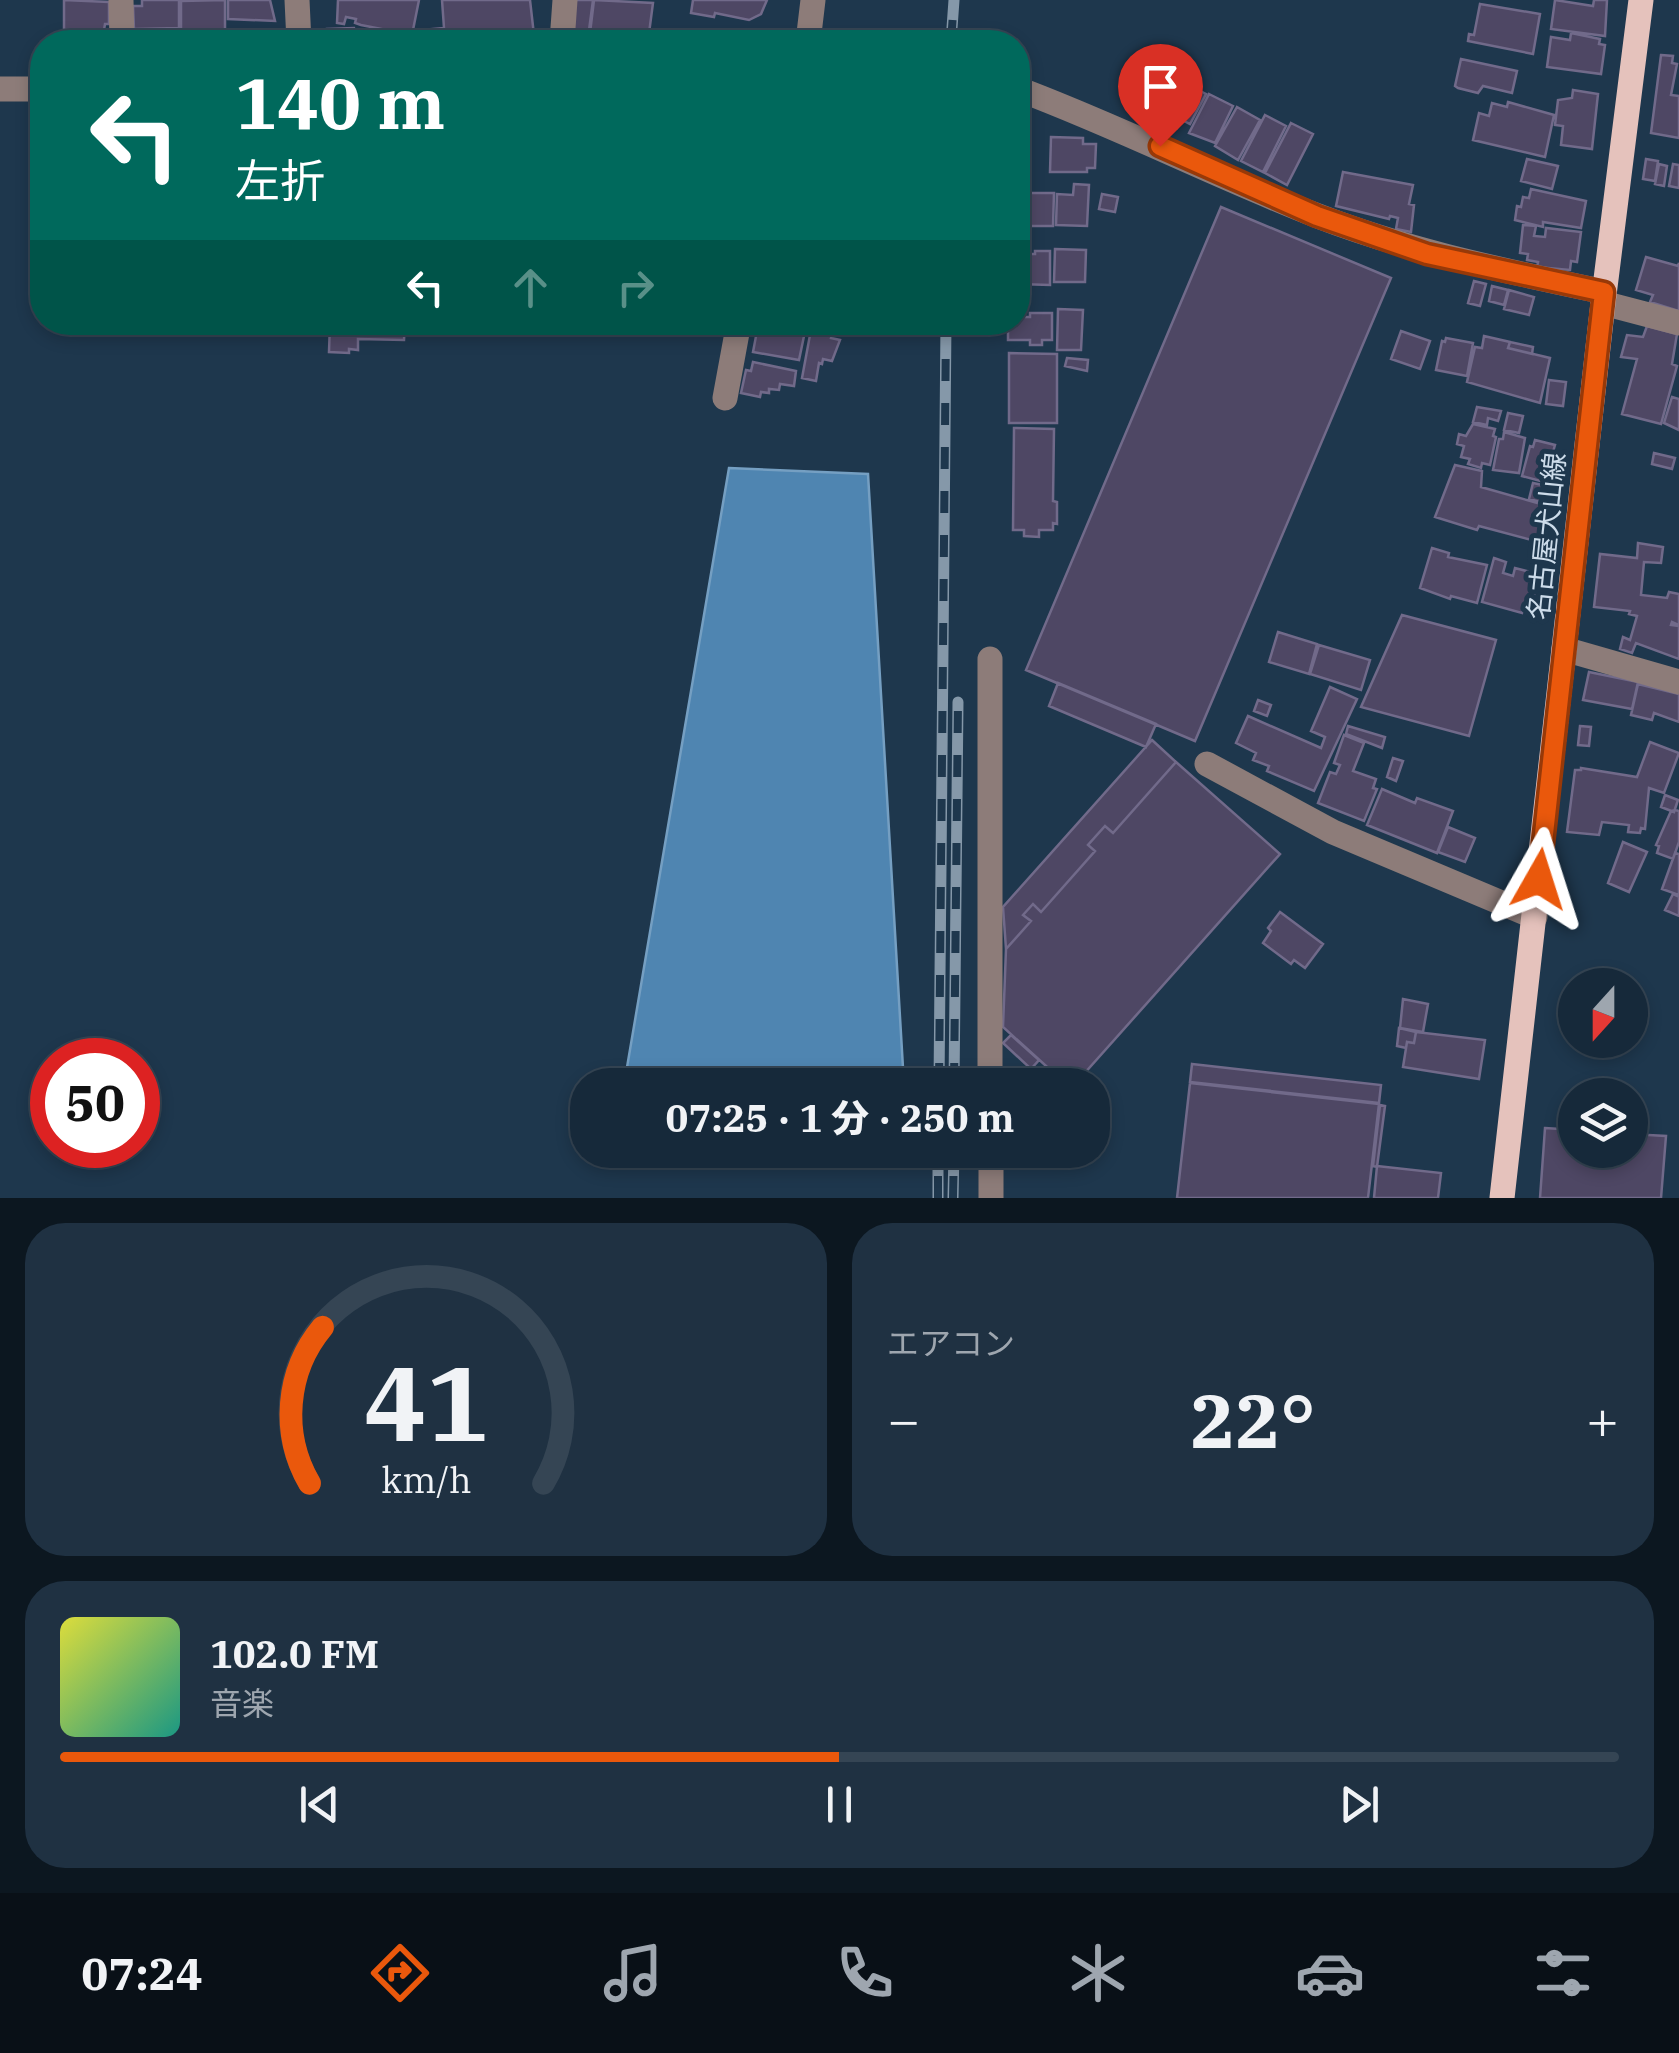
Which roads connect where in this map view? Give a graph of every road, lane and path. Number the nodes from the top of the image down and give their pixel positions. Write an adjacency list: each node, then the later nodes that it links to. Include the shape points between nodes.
1 (122, 0): 6 (street)
2 (297, 0): 7 (street)
3 (565, 0): 8 (street)
4 (812, 0): 9 (street)
5 (1641, 0): 13 (main road, 名古屋犬山線)
6 (122, 30)
7 (298, 30)
8 (563, 30)
9 (809, 30)
10 (30, 88): 11 (street)
11 (0, 89)
12 (1030, 93): 13 (street, via 1317,216 1427,254)
13 (1603, 298): 14 (street); 17 (main road, 名古屋犬山線)
14 (1679, 323)
15 (736, 335): 16 (street)
16 (724, 398)
17 (1564, 649): 19 (street); 21 (main road, 名古屋犬山線)
18 (990, 659): 22 (street)
19 (1679, 682)
20 (1207, 764): 21 (street, via 1333,832)
21 (1534, 918): 25 (main road, 名古屋犬山線)
22 (990, 1068)
23 (990, 1168): 24 (street)
24 (990, 1198)
25 (1502, 1198)

